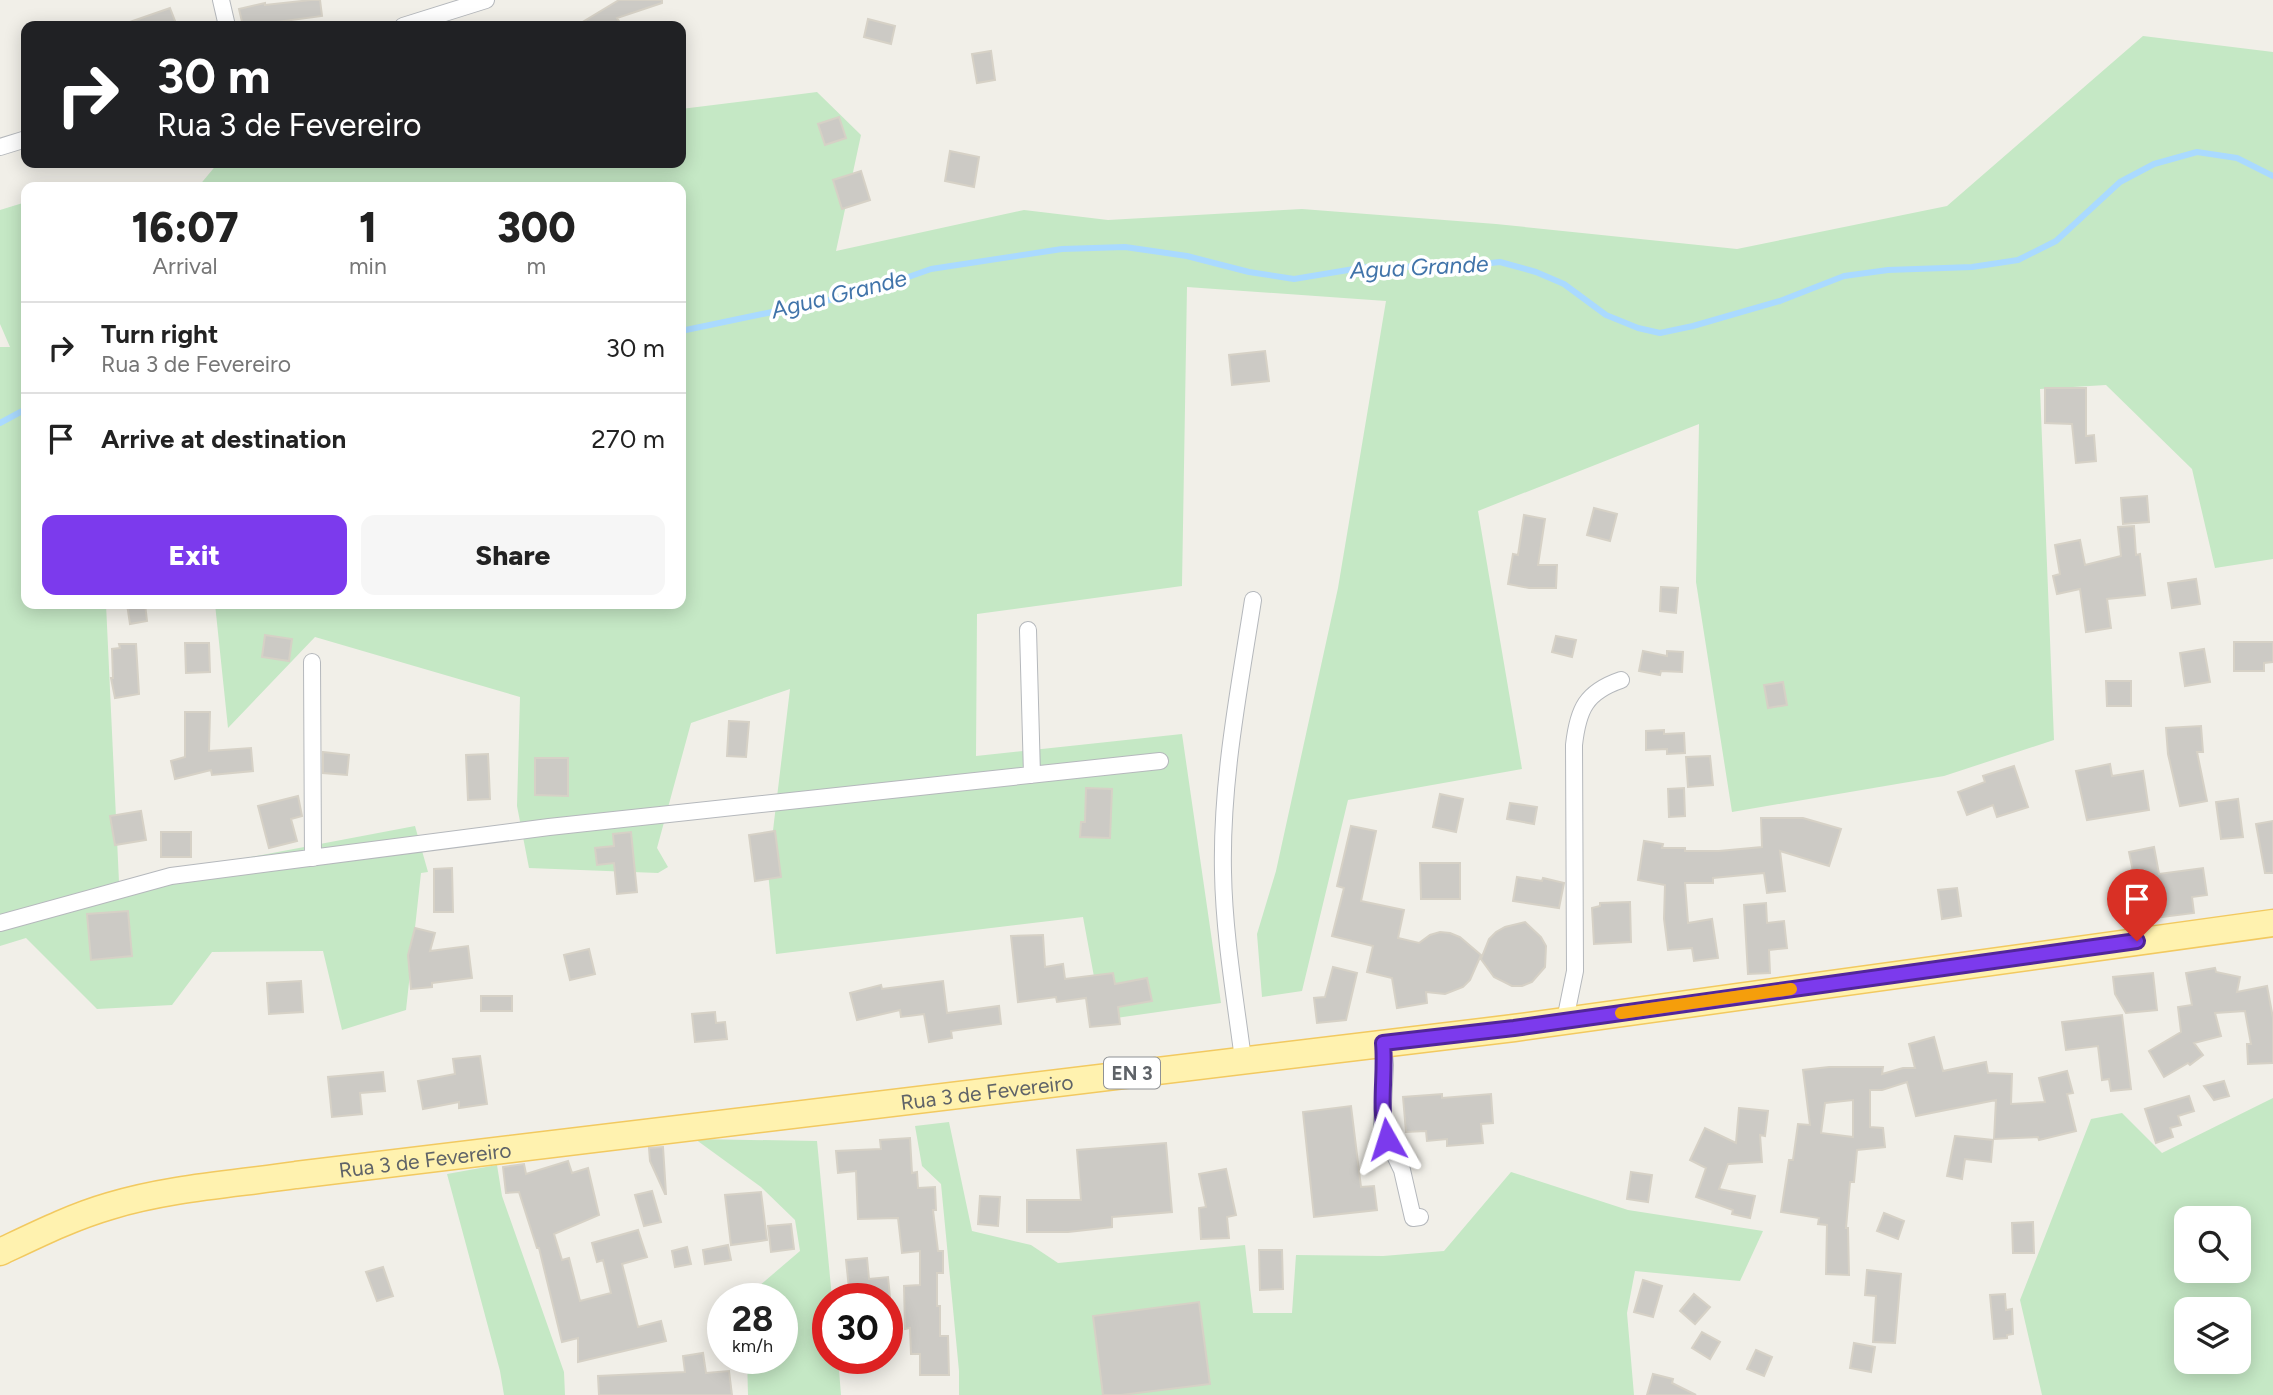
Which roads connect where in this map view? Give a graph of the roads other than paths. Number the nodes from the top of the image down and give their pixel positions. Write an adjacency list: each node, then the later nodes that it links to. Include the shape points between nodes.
1 (221, 0): 3 (street)
2 (486, 0): 4 (street)
3 (226, 21)
4 (419, 21)
5 (21, 141): 6 (street)
6 (0, 147)
7 (1253, 600): 18 (street, via 1230,744 1223,827 1225,912)
8 (1028, 630): 12 (street)
9 (312, 662): 13 (street)
10 (1621, 680): 16 (street, via 1592,694 1576,724 1575,971)
11 (1160, 761): 12 (street)
12 (1032, 775): 13 (street, via 549,827)
13 (313, 858): 14 (street, via 171,876)
14 (0, 923)
15 (2273, 923): 16 (main road, Rua 3 de Fevereiro / EN 3)
16 (1565, 1020): 17 (main road, Rua 3 de Fevereiro / EN 3)
17 (1383, 1043): 18 (main road, Rua 3 de Fevereiro / EN 3); 19 (street, via 1382,1124 1402,1170 1413,1218)
18 (1242, 1059): 20 (main road, Rua 3 de Fevereiro / EN 3, via 177,1192 75,1217)
19 (1420, 1217)
20 (0, 1252)

